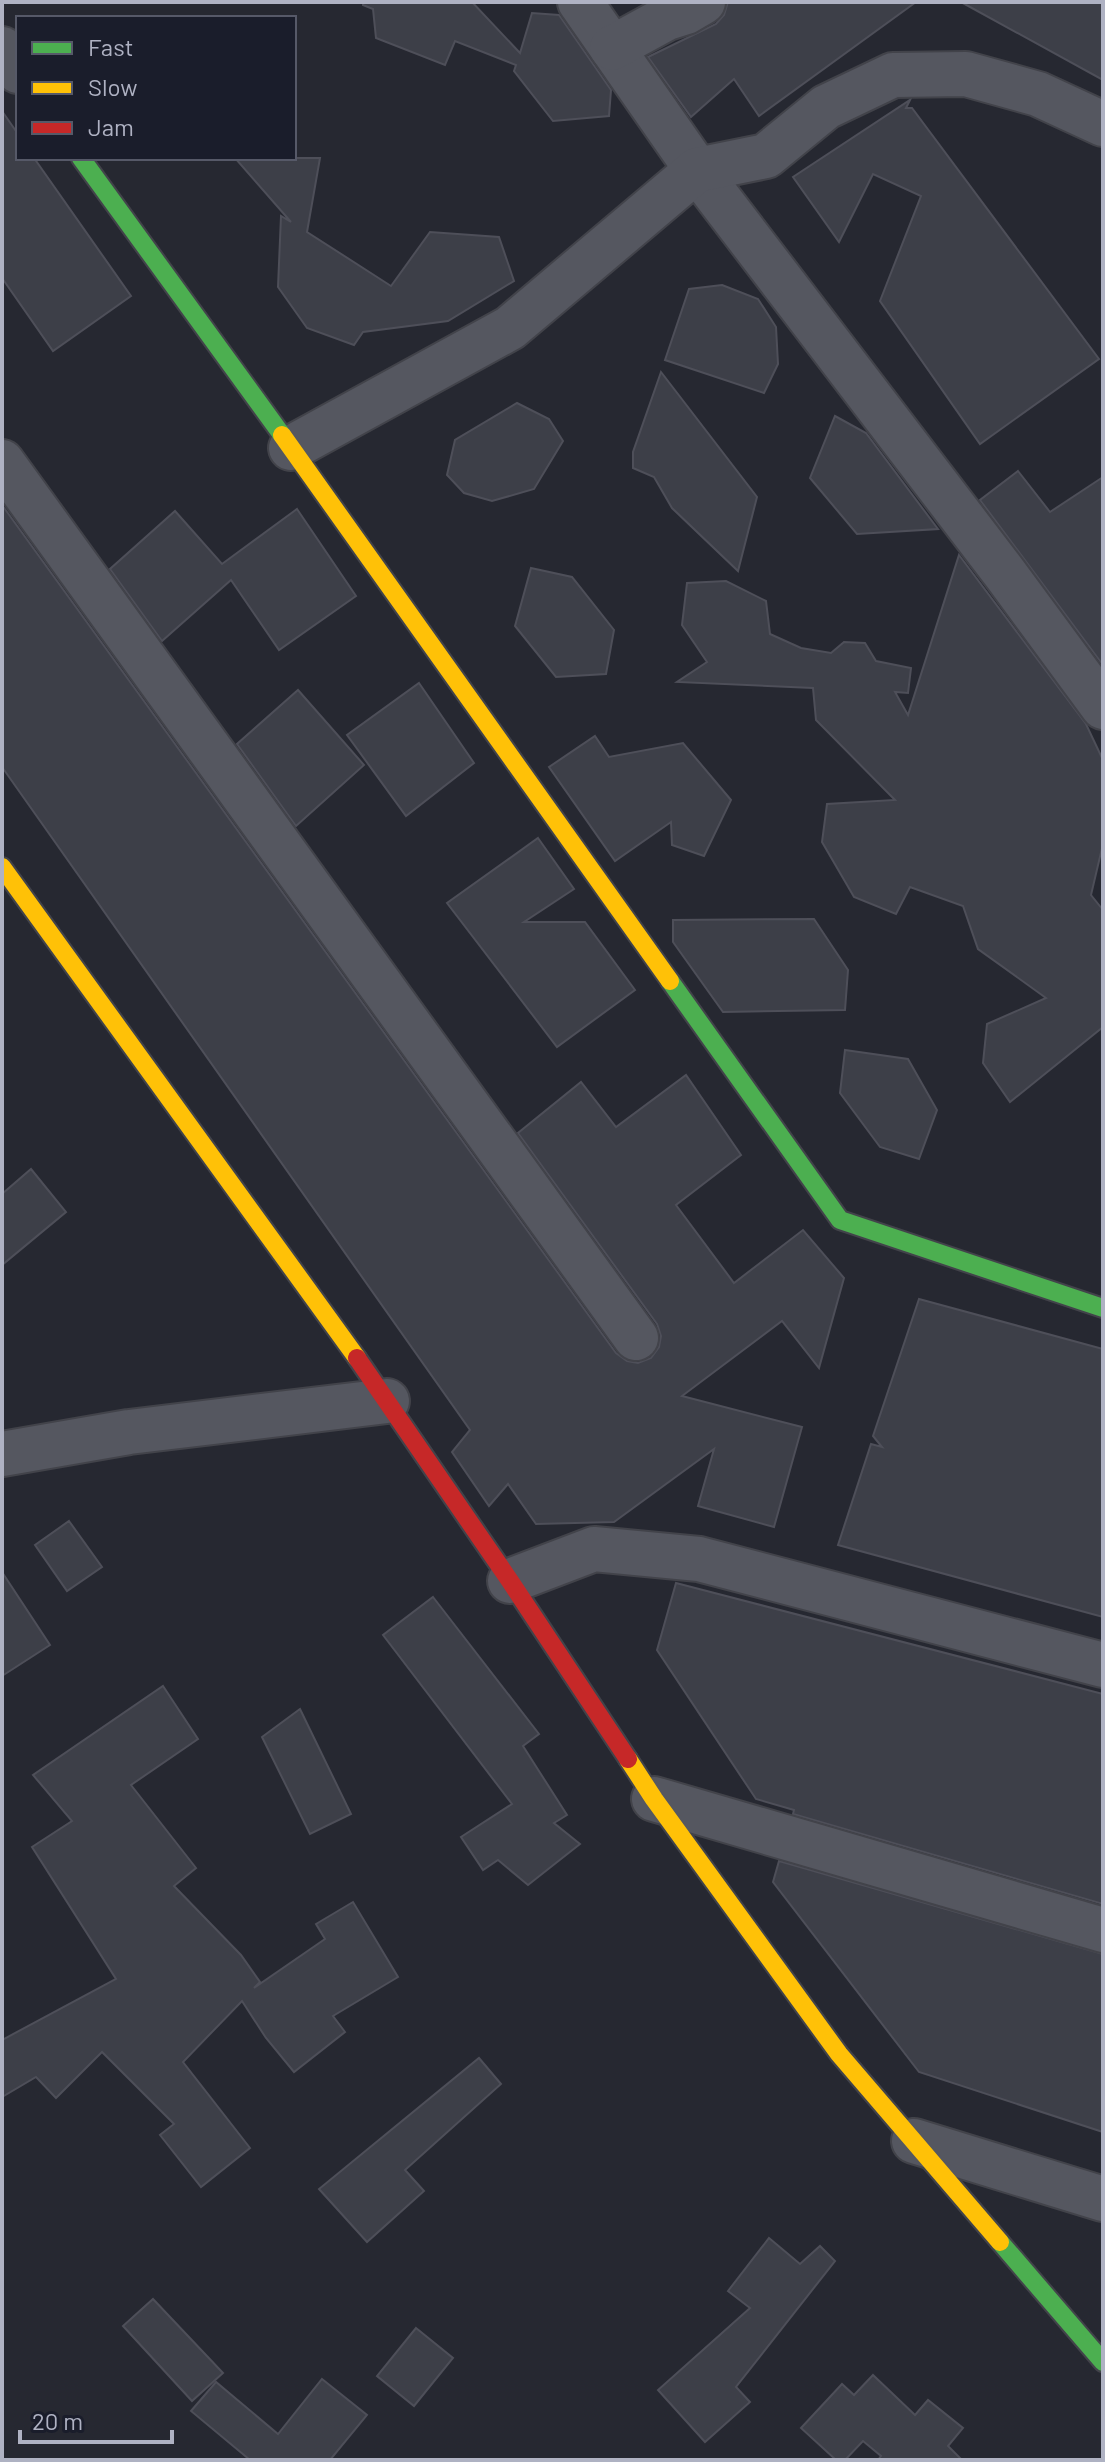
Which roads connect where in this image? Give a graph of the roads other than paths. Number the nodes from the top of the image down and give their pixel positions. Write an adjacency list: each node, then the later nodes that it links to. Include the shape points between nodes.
1 (580, 2): 3 (street)
2 (703, 2): 3 (street)
3 (612, 48): 8 (street)
4 (2, 49): 5 (street)
5 (16, 68)
6 (1103, 124): 8 (street, via 1038,94 966,74 893,75 826,107 766,156)
7 (82, 160): 9 (street)
8 (697, 170): 9 (street, via 510,328); 11 (street)
9 (291, 448): 13 (street, via 840,1220)
10 (2, 462): 14 (street)
11 (1103, 707)
12 (2, 867): 15 (street)
13 (1103, 1308)
14 (636, 1338)
15 (387, 1401): 16 (street, via 129,1432); 17 (street)
16 (2, 1454)
17 (510, 1581): 18 (street, via 594,1549 699,1559); 19 (street)
18 (1103, 1665)
19 (654, 1799): 20 (street); 21 (street, via 839,2054)
20 (1103, 1930)
21 (914, 2141): 22 (street); 23 (street)
22 (1103, 2199)
23 (1103, 2362)

